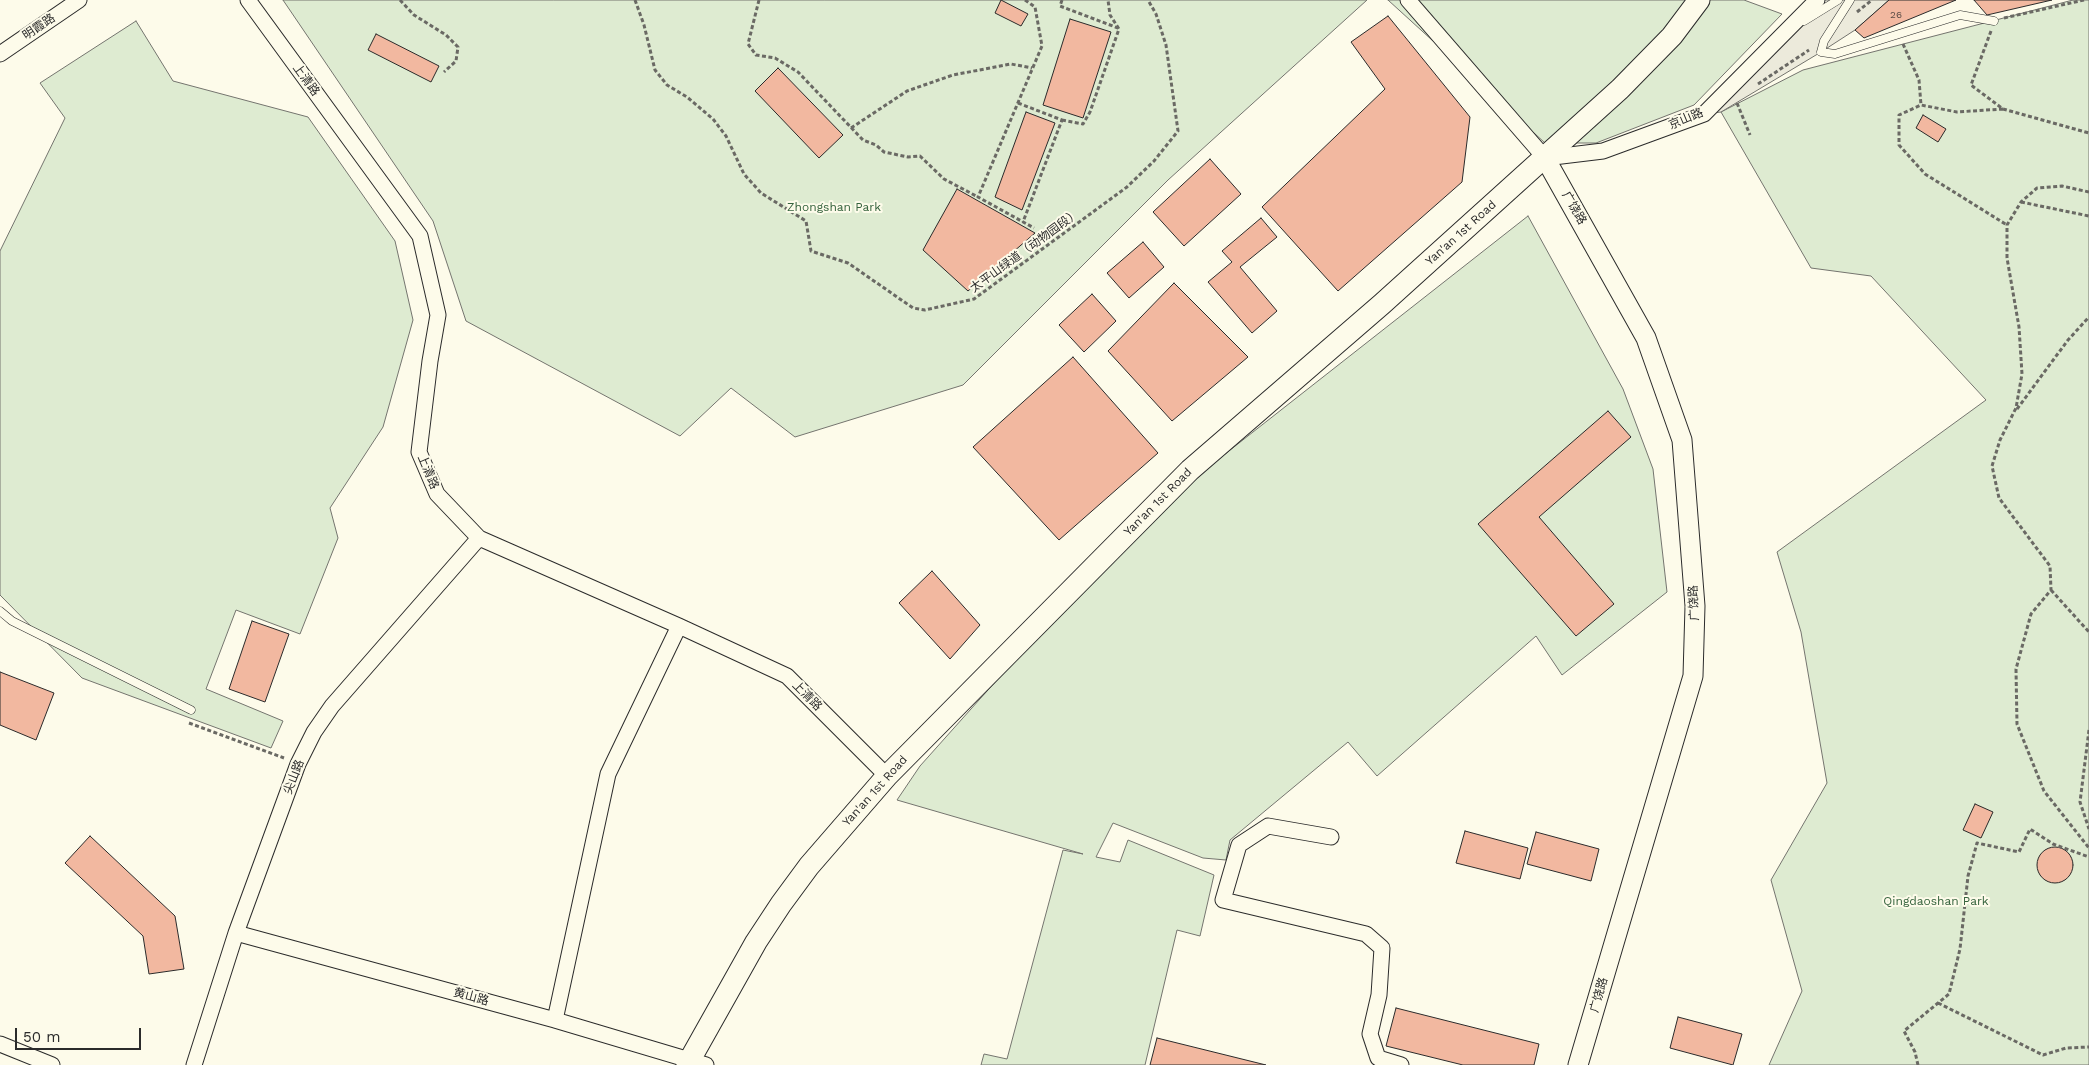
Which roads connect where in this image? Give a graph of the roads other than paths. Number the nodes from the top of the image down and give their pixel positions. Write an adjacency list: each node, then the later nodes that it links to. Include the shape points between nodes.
1 (79, 0): 10 (street, 明霞路)
2 (248, 0): 12 (street, 上清路, via 420,236 438,315 419,452 437,494)
3 (1408, 0): 11 (street)
4 (1699, 0): 11 (main road, Yan'an 1st Road, via 1672,36)
5 (1817, 0): 9 (street, 京山路)
6 (1838, 0): 9 (lane)
7 (1850, 0): 8 (lane, via 1824,40 1821,52 1835,54 1960,15)
8 (1994, 20)
9 (1783, 34): 11 (street, 京山路, via 1704,114 1603,151)
10 (0, 54)
11 (1544, 158): 16 (main road, Yan'an 1st Road, via 1190,470); 25 (street, 广饶路, via 1646,338 1682,440 1695,606 1693,676)
12 (479, 538): 14 (street, 上清路); 18 (street, 尖山路, via 332,706 314,732 298,764)
13 (0, 611): 15 (lane, via 12,621)
14 (679, 626): 16 (street, 上清路, via 787,676); 19 (street, via 608,774)
15 (191, 710)
16 (887, 776): 21 (main road, Yan'an 1st Road, via 809,866 781,904 756,942)
17 (1331, 837): 24 (street, via 1268,826 1239,845 1222,900 1366,934 1382,948 1379,995 1370,1034 1378,1058)
18 (236, 933): 19 (street, 黄山路); 23 (street, 尖山路)
19 (555, 1020): 21 (street, 黄山路)
20 (0, 1044): 22 (street)
21 (694, 1064)
22 (52, 1065)
23 (194, 1065)
24 (1400, 1065)
25 (1578, 1065)

